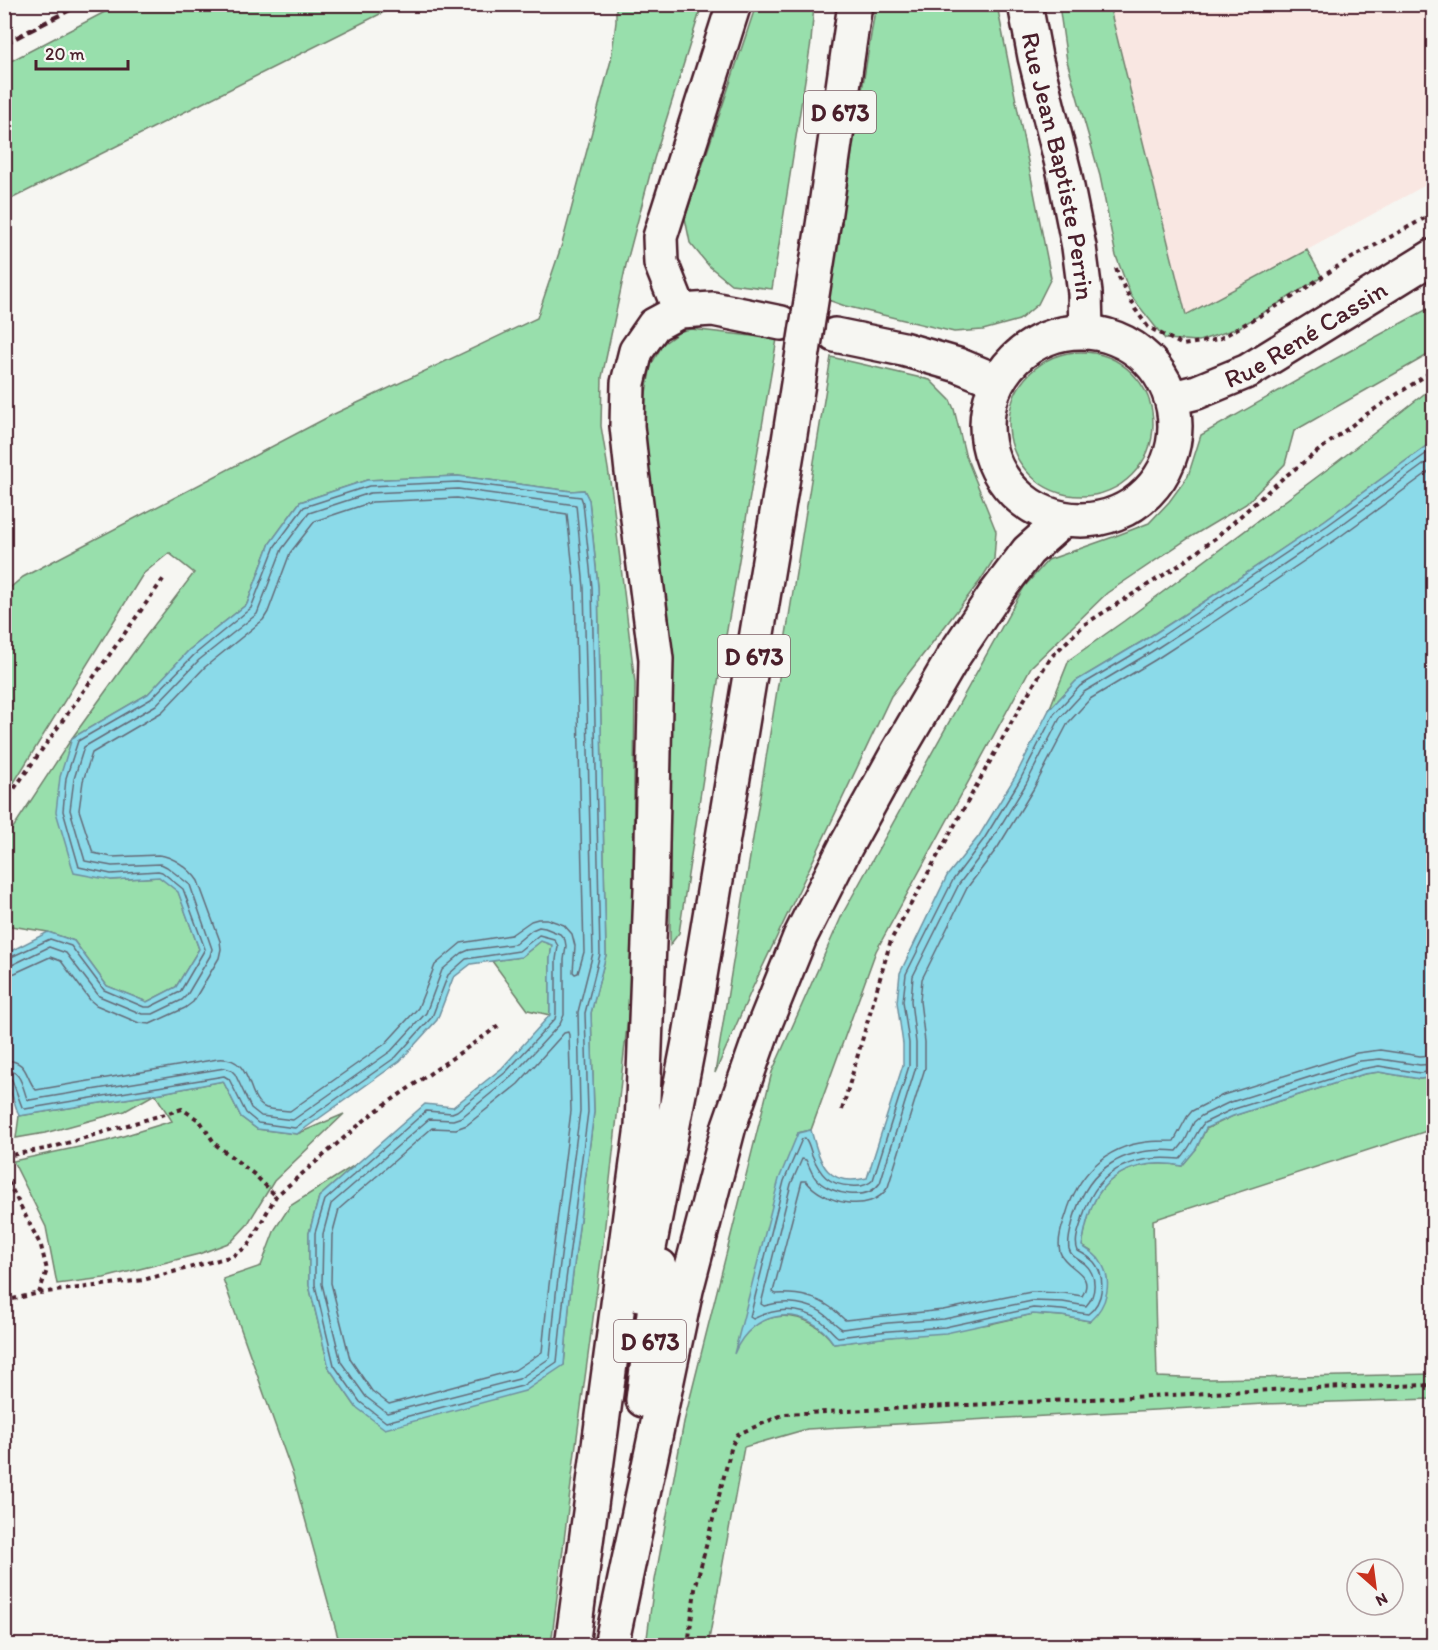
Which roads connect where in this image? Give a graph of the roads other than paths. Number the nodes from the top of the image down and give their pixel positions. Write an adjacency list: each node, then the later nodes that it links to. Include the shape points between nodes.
1 (734, 4): 5 (main road, via 660,237 661,263)
2 (855, 4): 12 (main road, D 673, bridge, via 788,447)
3 (1024, 4): 7 (main road, Rue Jean Baptiste Perrin, via 1079,247)
4 (1434, 256): 10 (main road, Rue René Cassin, via 1248,371)
5 (680, 311): 6 (main road, via 713,309); 13 (main road, via 654,325 636,351 628,383 627,426 656,659 642,1126)
6 (781, 323)
7 (1086, 330): 9 (main road, via 1051,336 1020,353); 10 (main road, via 1114,336 1140,351 1160,372)
8 (835, 335): 9 (main road, via 903,349)
9 (998, 381): 11 (main road, via 988,409 987,438 996,467 1012,491 1036,509)
10 (1173, 398): 11 (main road, via 1176,425 1172,453 1161,478 1142,498 1119,513 1092,520)
11 (1064, 519): 14 (main road, via 1028,551 950,663 846,846 800,937 764,1026 729,1126 686,1290)
12 (689, 1042): 13 (main road, D 673); 14 (main road, D 673)
13 (573, 1637)
14 (612, 1643)

